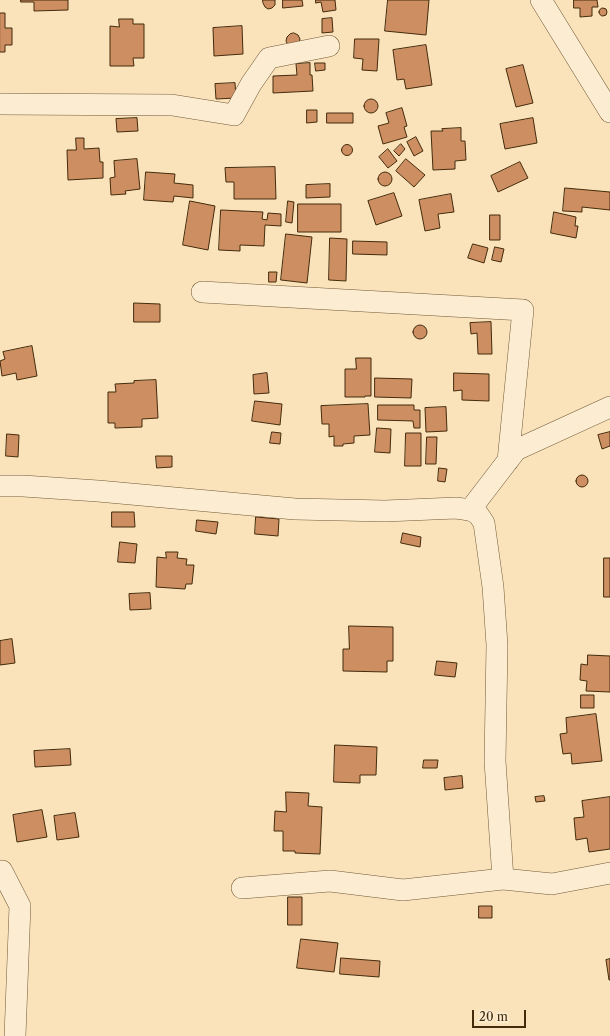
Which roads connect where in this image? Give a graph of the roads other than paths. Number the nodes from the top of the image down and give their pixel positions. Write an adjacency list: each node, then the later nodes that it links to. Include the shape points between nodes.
1 (541, 0): 4 (street)
2 (329, 46): 3 (street, via 269,58 234,115 172,104)
3 (0, 104)
4 (610, 112)
5 (202, 292): 7 (street, via 523,310)
6 (610, 407): 7 (street, via 516,450)
7 (508, 461): 9 (street)
8 (0, 486): 9 (street, via 98,491 295,509 386,512 456,508)
9 (470, 510): 12 (street, via 478,514 484,523 492,587 497,644 495,761)
10 (0, 871): 14 (street, via 20,906)
11 (610, 872): 12 (street, via 552,884)
12 (503, 879): 13 (street, via 403,890 330,881)
13 (242, 888)
14 (15, 1036)

